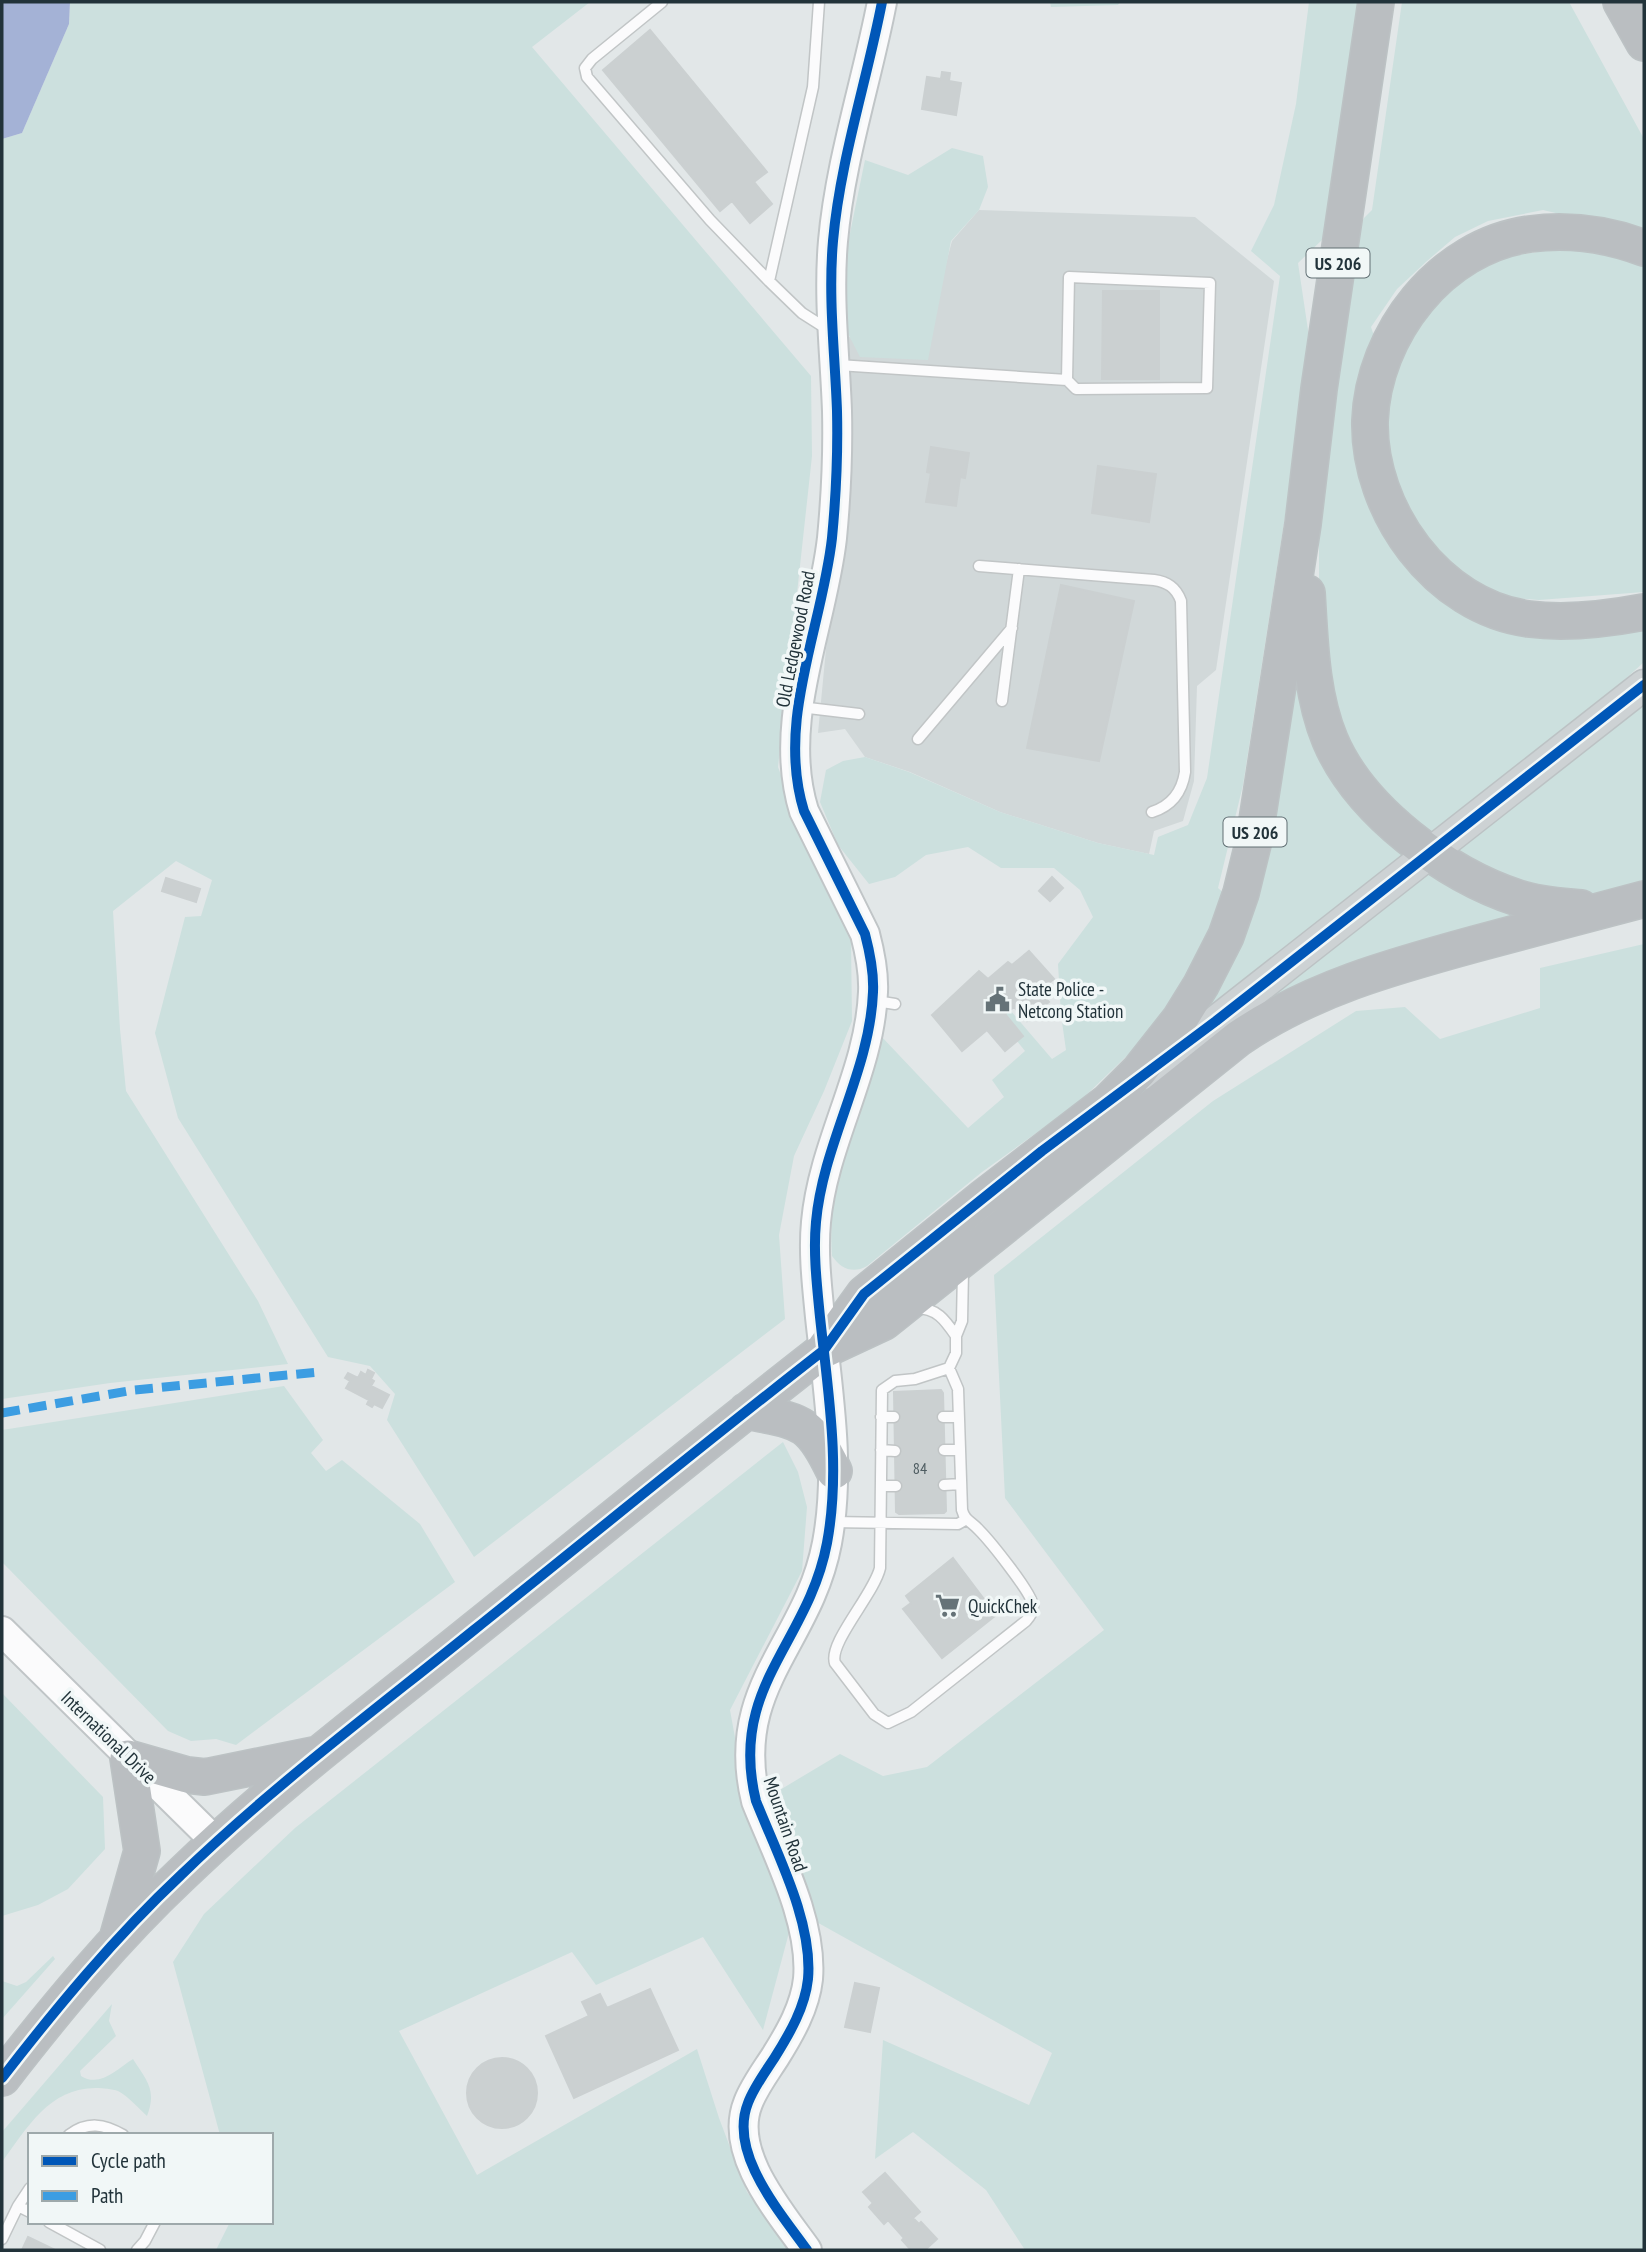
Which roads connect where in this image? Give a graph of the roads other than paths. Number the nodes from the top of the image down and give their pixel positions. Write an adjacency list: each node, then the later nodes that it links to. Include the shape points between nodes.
1 (663, 2): 8 (lane, via 592,59 585,73 710,220)
2 (819, 2): 8 (lane, via 813,87)
3 (882, 2): 9 (street, Old Ledgewood Road, via 834,227)
4 (1376, 2): 12 (highway, US 206)
5 (1621, 2): 6 (highway)
6 (1644, 43)
7 (1644, 248): 15 (highway, via 1588,233 1560,232 1527,234 1471,256 1437,279 1404,317 1380,366 1370,420 1371,448 1384,497 1403,533 1445,580 1475,601 1527,619 1563,621)
8 (769, 281): 9 (lane, via 812,321)
9 (832, 327): 10 (street, Old Ledgewood Road)
10 (834, 365): 11 (lane); 19 (street, Old Ledgewood Road, via 837,489 833,529)
11 (1067, 380): 11 (lane, via 1069,277 1210,283 1206,388 1076,389)
12 (1303, 524): 23 (highway, via 1311,655 1330,740 1373,805); 27 (highway, US 206, via 1254,840 1241,893 1226,936 1185,1012)
13 (979, 566): 14 (lane)
14 (1019, 569): 16 (lane); 22 (lane, via 1154,580 1178,593 1185,772 1177,795)
15 (1644, 612)
16 (1012, 628): 18 (lane); 21 (lane)
17 (1644, 685): 23 (main road)
18 (1002, 701)
19 (799, 707): 20 (lane); 31 (street, Old Ledgewood Road, via 799,793 811,828 865,934 883,1002 867,1032 836,1132 816,1222)
20 (859, 714)
21 (918, 739)
22 (1152, 812)
23 (1431, 852): 25 (highway, via 1475,880 1520,898); 27 (main road)
24 (1644, 899): 25 (highway, US 206)
25 (1604, 910): 26 (highway); 28 (highway, US 206, via 1380,971 1284,1009 1239,1038)
26 (1644, 913)
27 (1109, 1101): 31 (highway, US 206, via 864,1294)
28 (978, 1246): 29 (highway, US 206); 30 (lane, via 961,1276 962,1321)
29 (902, 1308): 30 (lane, via 932,1310); 31 (highway, US 206, via 884,1322)
30 (956, 1336): 32 (lane, via 956,1353)
31 (824, 1350): 33 (highway, US 206); 42 (street, Mountain Road)
32 (949, 1368): 36 (lane, via 958,1389); 37 (lane, via 890,1383 881,1395)
33 (746, 1411): 42 (highway, via 802,1425 817,1439); 51 (highway, US 206)
34 (894, 1417): 37 (lane)
35 (943, 1417): 36 (lane)
36 (958, 1417): 40 (lane)
37 (881, 1418): 38 (lane)
38 (881, 1450): 41 (lane); 45 (lane)
39 (944, 1450): 40 (lane)
40 (959, 1450): 43 (lane)
41 (895, 1451)
42 (834, 1471): 48 (street, Mountain Road)
43 (961, 1484): 44 (lane); 47 (lane)
44 (944, 1485)
45 (881, 1486): 46 (lane); 49 (lane)
46 (896, 1486)
47 (965, 1520): 49 (lane, via 958,1524); 49 (lane, via 979,1530 1027,1590 1033,1611 928,1698 888,1723 874,1714 833,1660 841,1636 879,1574)
48 (831, 1522): 49 (lane); 66 (street, Mountain Road, via 821,1570 807,1606 758,1700 750,1751 756,1801 797,1905 808,1976 802,2007 748,2102 745,2137 763,2187)
49 (882, 1524)
50 (2, 1632): 52 (street, International Drive)
51 (322, 1753): 52 (highway, via 205,1777); 53 (highway, US 206)
52 (128, 1758): 53 (street, International Drive); 54 (highway, via 142,1851)
53 (216, 1842): 54 (highway, US 206)
54 (116, 1942): 55 (highway, US 206)
55 (2, 2078)
56 (73, 2133): 57 (lane, via 102,2125)
57 (119, 2133)
58 (28, 2191): 59 (lane)
59 (18, 2206): 60 (lane); 63 (lane)
60 (28, 2211)
61 (53, 2224): 64 (lane)
62 (154, 2224): 65 (lane)
63 (2, 2239)
64 (100, 2250)
65 (137, 2250)
66 (807, 2250)

